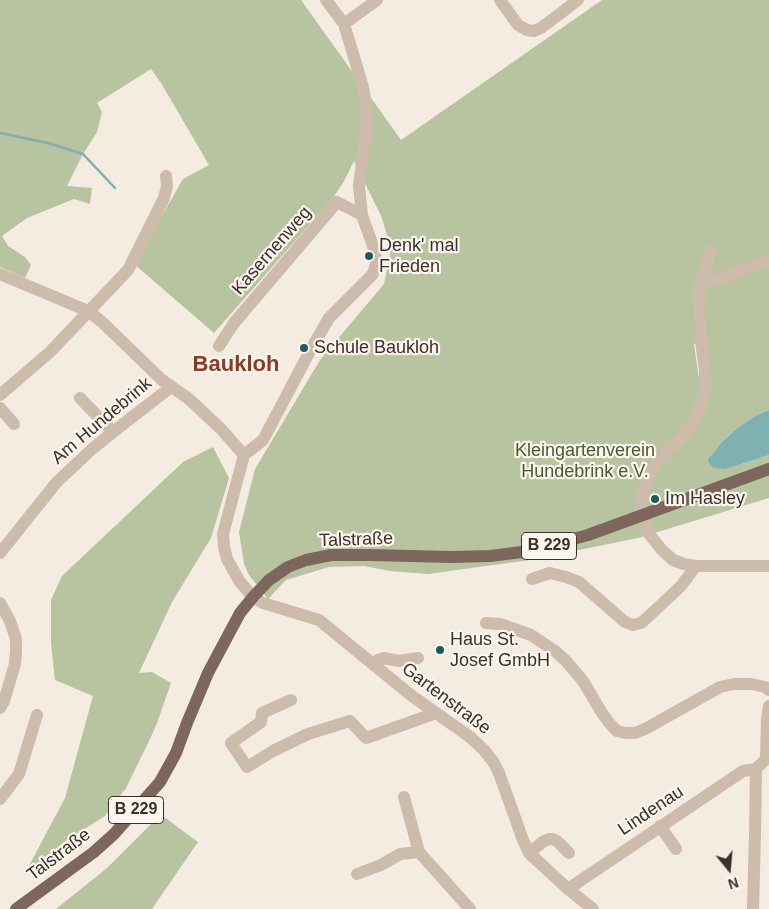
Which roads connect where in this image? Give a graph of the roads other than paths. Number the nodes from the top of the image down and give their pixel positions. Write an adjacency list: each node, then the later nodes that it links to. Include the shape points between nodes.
1 (326, 0): 5 (street)
2 (377, 0): 5 (street)
3 (500, 0): 4 (street, via 518,25 534,31)
4 (578, 0)
5 (344, 24): 7 (street, via 366,106 359,186)
6 (166, 176): 12 (street, via 164,198 128,270)
7 (362, 215): 13 (street, Kasernenweg, via 337,202 234,323); 20 (street, via 376,257 373,274 329,318 263,440)
8 (711, 250): 11 (street)
9 (769, 260): 11 (street)
10 (0, 274): 12 (street)
11 (700, 286): 22 (street, via 705,391 695,420 652,470 642,495)
12 (88, 311): 14 (street); 15 (street, via 50,352)
13 (219, 346)
14 (171, 387): 19 (street, Am Hundebrink); 20 (street, via 221,429)
15 (0, 396)
16 (80, 398): 19 (street)
17 (0, 408): 18 (street)
18 (14, 424)
19 (113, 432): 23 (street, Am Hundebrink, via 56,483)
20 (244, 455): 27 (street, via 223,540 230,566)
21 (769, 469): 22 (main road, Talstraße / B 229)
22 (640, 516): 24 (street, via 649,534 673,560); 27 (main road, Talstraße / B 229, via 530,551 490,556 317,557 288,568 269,580)
23 (1, 551)
24 (696, 566): 25 (street); 26 (street, via 648,618 633,625 625,622 579,582 550,574)
25 (769, 566)
26 (532, 579)
27 (253, 597): 31 (street, Gartenstraße, via 319,620); 49 (main road, Talstraße / B 229, via 240,613 208,673 176,753 160,782 94,852)
28 (0, 603): 35 (street, via 16,640 15,664)
29 (486, 623): 32 (street, via 500,624 531,635 555,650 583,681 611,726 626,733 647,728 720,687 751,684)
30 (418, 658): 31 (street, Gartenstraße, via 399,661 383,658)
31 (372, 663): 36 (street, Gartenstraße)
32 (769, 690)
33 (291, 700): 36 (street, via 262,713 261,722 230,743 247,767 308,734 350,721 366,738)
34 (769, 706): 38 (street)
35 (0, 708)
36 (436, 713): 45 (street, Gartenstraße, via 470,737 494,763)
37 (37, 715): 41 (street, via 19,774)
38 (768, 720): 39 (street, via 766,758)
39 (756, 769): 42 (street, Lindenau, via 743,770); 52 (street)
40 (404, 797): 44 (street)
41 (0, 800)
42 (660, 826): 43 (street); 48 (street, Lindenau)
43 (676, 849)
44 (419, 852): 47 (street, via 400,854); 50 (street)
45 (529, 853): 46 (street, via 544,841 553,839); 48 (street, Gartenstraße)
46 (569, 853)
47 (357, 874)
48 (568, 889): 51 (street, Gartenstraße)
49 (16, 909)
50 (470, 909)
51 (593, 909)
52 (753, 909)

